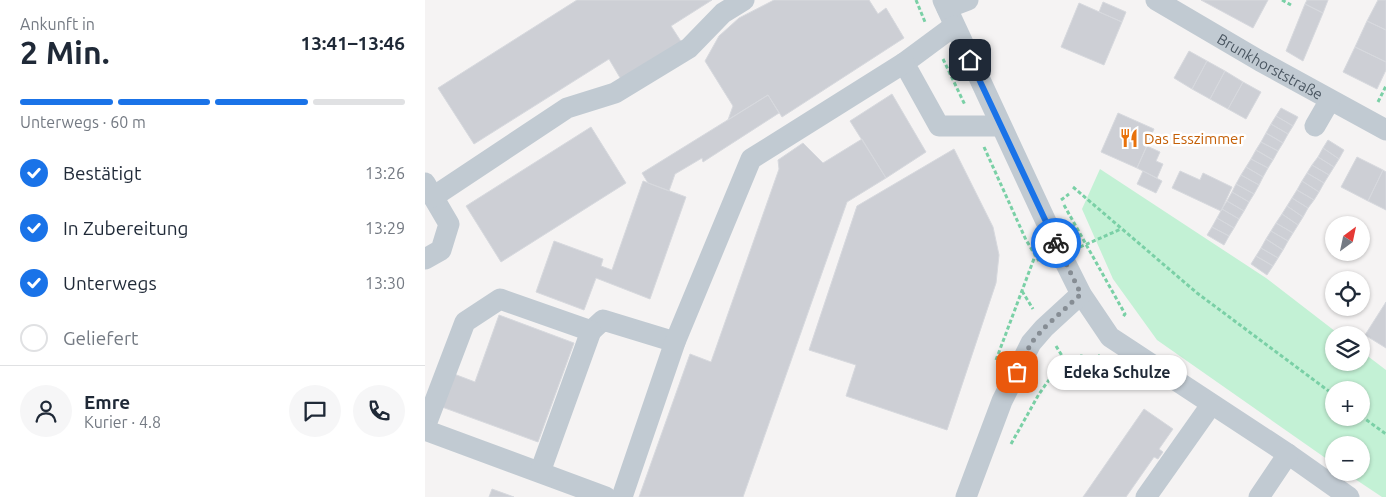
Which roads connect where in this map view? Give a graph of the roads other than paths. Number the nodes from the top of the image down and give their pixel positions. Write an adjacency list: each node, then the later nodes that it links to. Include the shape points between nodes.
1 (744, 0): 10 (street, via 723,13 689,48 615,93 567,108)
2 (968, 0): 4 (street)
3 (1156, 0): 6 (street, Brunkhorststraße)
4 (948, 12): 5 (street); 7 (street)
5 (904, 63): 7 (street, via 939,126); 14 (street, via 751,159)
6 (1330, 100): 8 (street); 9 (street, Brunkhorststraße)
7 (1000, 126): 12 (street)
8 (1315, 126)
9 (1386, 130)
10 (429, 190): 11 (street, via 449,224 441,250)
11 (425, 260)
12 (1081, 294): 15 (street, via 1110,337); 21 (street, via 1031,343 1003,401)
13 (591, 331): 14 (street, via 603,320); 16 (street, via 500,299 465,322); 18 (street)
14 (675, 342): 20 (street)
15 (1211, 405): 17 (street); 22 (street)
16 (425, 429): 18 (street)
17 (1288, 454): 23 (street); 24 (street)
18 (540, 472): 19 (street)
19 (606, 497)
20 (622, 497)
21 (966, 497)
22 (1146, 497)
23 (1259, 497)
24 (1349, 497)

